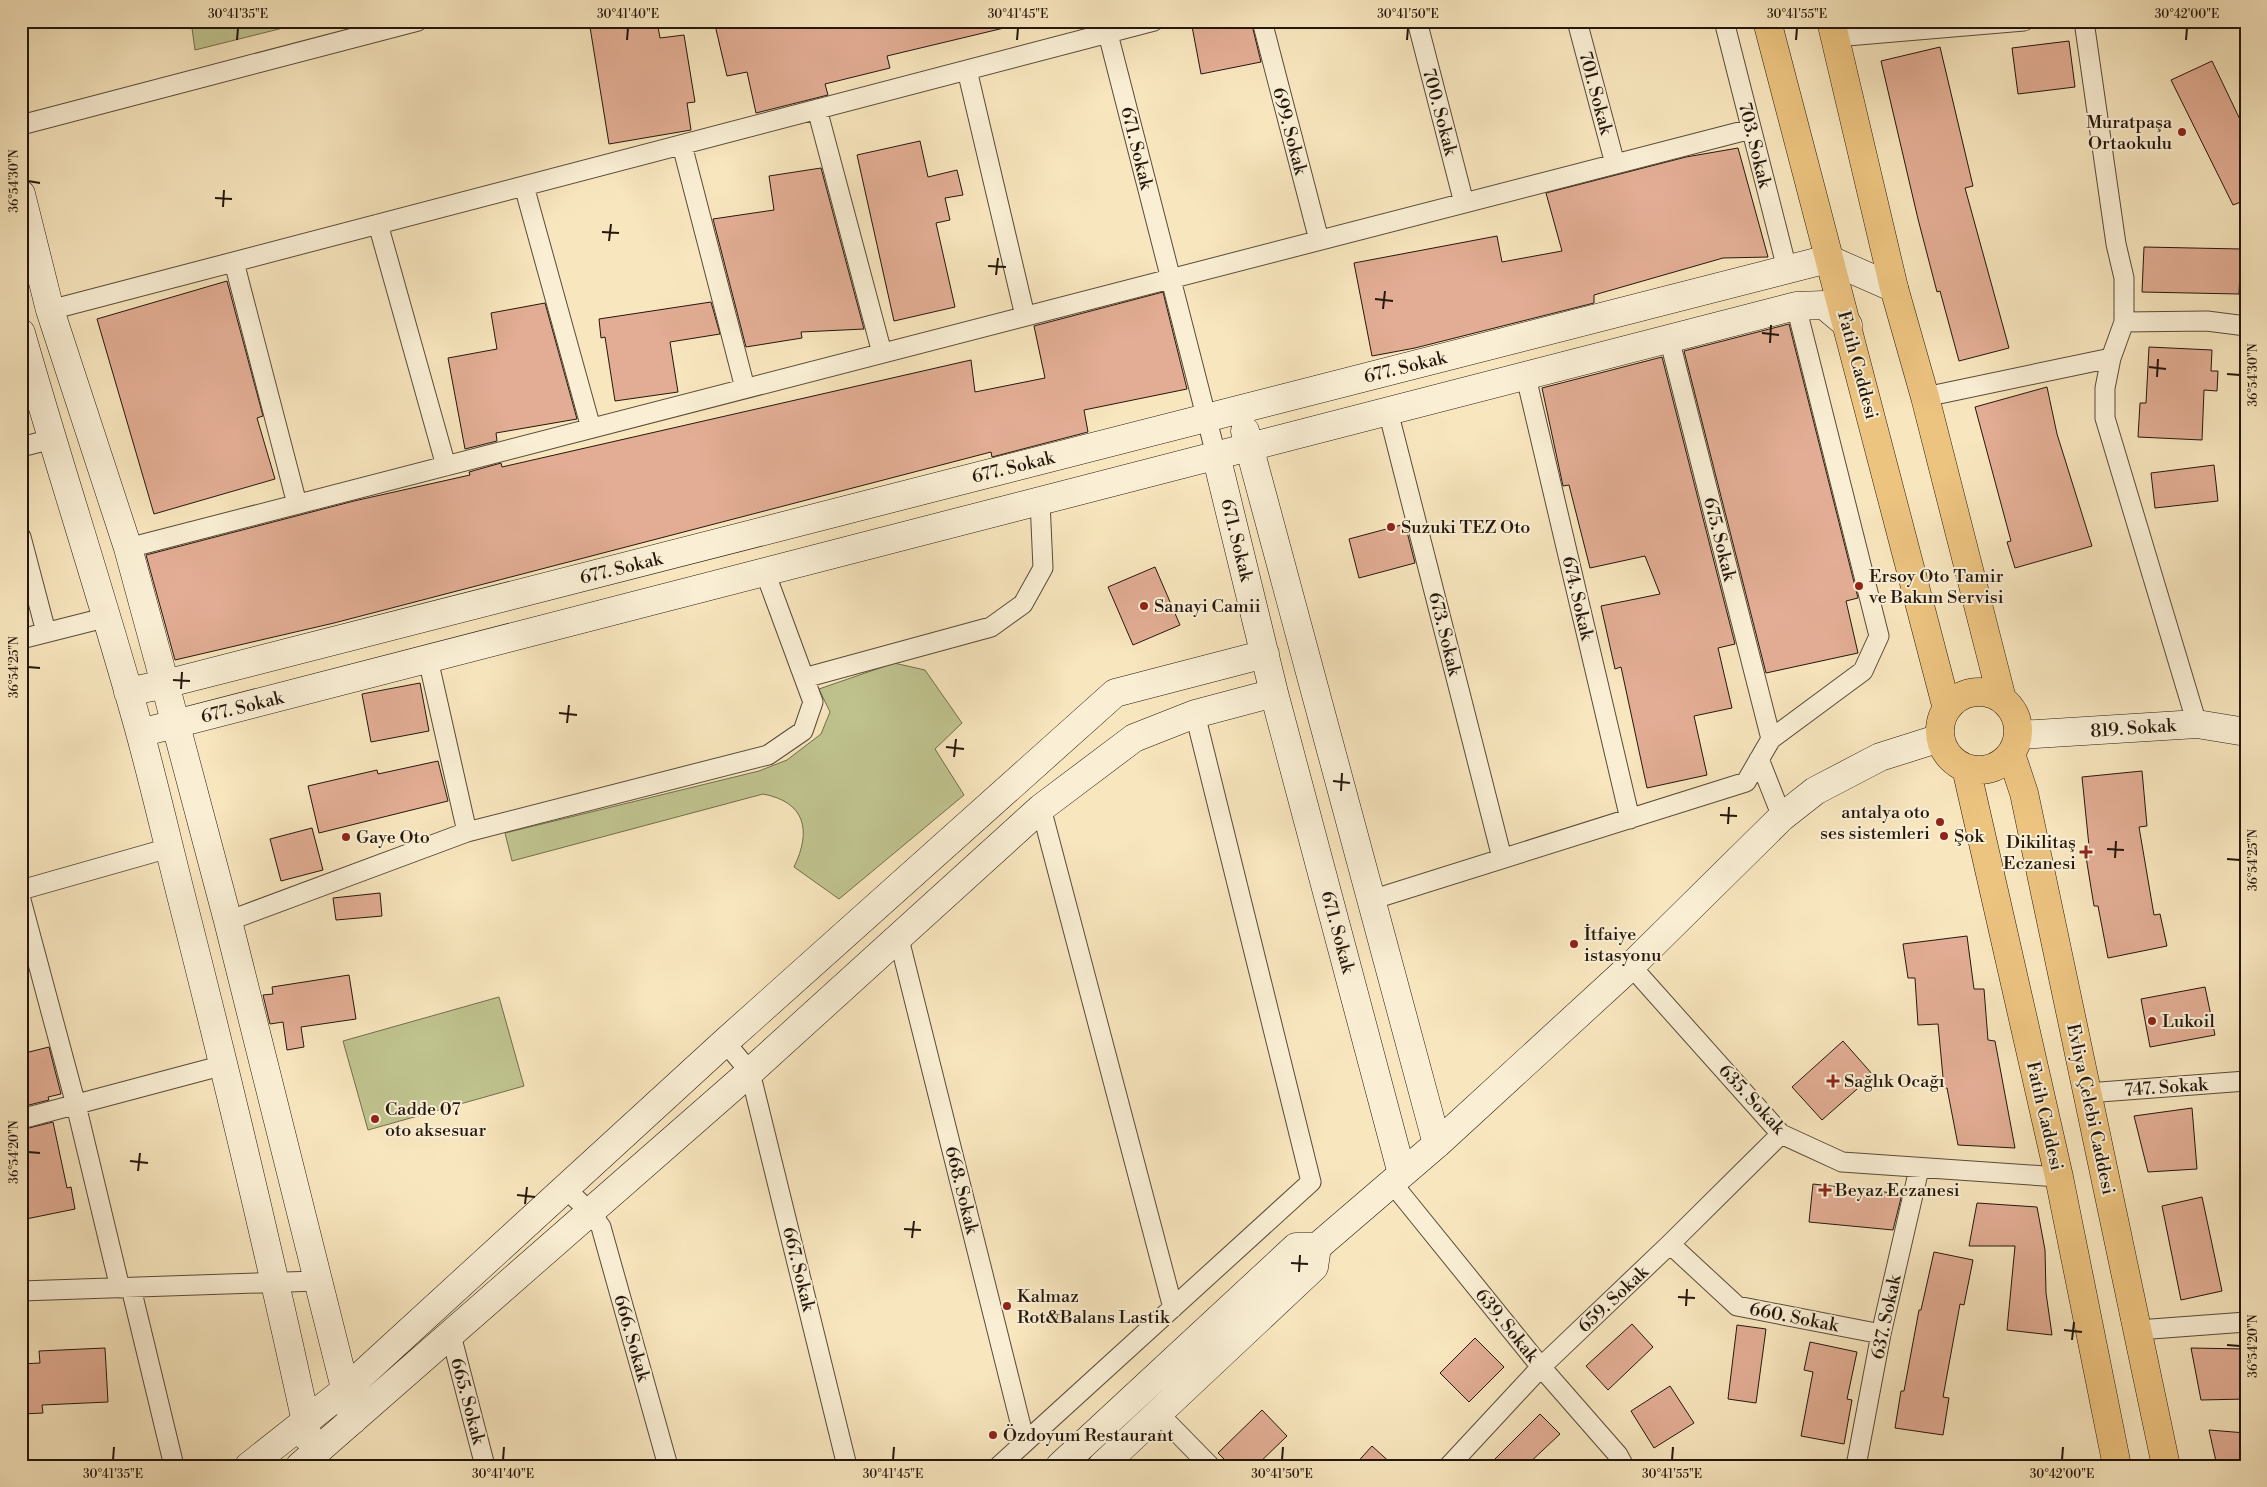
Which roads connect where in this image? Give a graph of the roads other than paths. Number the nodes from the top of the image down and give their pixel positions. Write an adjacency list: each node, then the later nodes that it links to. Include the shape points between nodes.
1 (418, 21): 15 (street)
2 (1154, 21): 11 (street)
3 (1262, 21): 23 (street, 699. Sokak)
4 (1416, 21): 21 (street, 700. Sokak)
5 (1577, 21): 18 (street, 701. Sokak)
6 (1724, 21): 16 (street, 703. Sokak)
7 (1767, 21): 24 (main road, Fatih Caddesi)
8 (2024, 21): 10 (street)
9 (2084, 21): 33 (street, via 2116,244 2124,278)
10 (1989, 23): 12 (street)
11 (1106, 27): 13 (street); 27 (street, 671. Sokak)
12 (1833, 29): 28 (main road)
13 (967, 70): 14 (street); 31 (street)
14 (817, 109): 17 (street); 38 (street)
15 (21, 125)
16 (1751, 129): 18 (street); 26 (street, 703. Sokak)
17 (682, 145): 19 (street); 41 (street)
18 (1614, 164): 21 (street)
19 (524, 186): 22 (street); 46 (street)
20 (21, 194): 30 (street)
21 (1464, 203): 23 (street)
22 (378, 224): 25 (street); 51 (street)
23 (1319, 240): 27 (street)
24 (1828, 259): 26 (street, 677. Sokak); 28 (street); 34 (main road, Fatih Caddesi)
25 (234, 262): 30 (street); 53 (street)
26 (1787, 269): 43 (street, 677. Sokak)
27 (1171, 279): 31 (street); 45 (street, 671. Sokak)
28 (1894, 288): 42 (main road)
29 (1796, 306): 34 (street, 677. Sokak, via 1824,304); 37 (street, 677. Sokak); 75 (street, via 1880,636 1863,671)
30 (50, 310): 32 (street); 55 (street)
31 (1025, 316): 38 (street)
32 (21, 319)
33 (2124, 322): 35 (street, via 2207,321); 39 (street)
34 (1848, 326): 68 (main road, Fatih Caddesi)
35 (2246, 326)
36 (21, 333): 47 (street)
37 (1669, 338): 40 (street, 677. Sokak); 75 (street, 675. Sokak)
38 (882, 353): 41 (street)
39 (2111, 358): 42 (street); 71 (street, via 2105,388 2105,418)
40 (1526, 377): 44 (street, 677. Sokak); 81 (street, 674. Sokak)
41 (746, 388): 46 (street)
42 (1924, 397): 67 (main road)
43 (1240, 409): 45 (street, 677. Sokak); 49 (street, 671. Sokak)
44 (1388, 411): 49 (street, 677. Sokak); 84 (street, 673. Sokak)
45 (1206, 418): 50 (street, 671. Sokak); 64 (street, 677. Sokak)
46 (591, 428): 51 (street)
47 (52, 439): 48 (street); 56 (street)
48 (21, 447)
49 (1249, 448): 50 (street, 677. Sokak); 87 (street, 671. Sokak)
50 (1216, 455): 52 (street, 677. Sokak); 61 (street, 671. Sokak)
51 (446, 466): 53 (street)
52 (1040, 501): 57 (street, 677. Sokak); 63 (street, via 1044,568 1023,604 991,627)
53 (297, 504): 55 (street)
54 (21, 537): 59 (street)
55 (128, 548): 56 (street); 64 (street)
56 (89, 558): 58 (street)
57 (765, 572): 62 (street, 677. Sokak); 63 (street)
58 (108, 617): 59 (street); 65 (street)
59 (46, 632): 60 (street)
60 (21, 638)
61 (1265, 654): 66 (street, 671. Sokak); 91 (street, via 1115,693)
62 (428, 659): 70 (street, 677. Sokak); 82 (street)
63 (804, 678): 82 (street, via 813,702 803,731 768,755)
64 (165, 684): 65 (street, 677. Sokak); 70 (street)
65 (128, 692): 73 (street)
66 (1274, 693): 69 (street); 102 (street, 671. Sokak)
67 (2002, 699): 68 (main road, via 1988,693 1972,692); 76 (main road, via 2015,715)
68 (1947, 709): 74 (main road)
69 (1195, 714): 79 (street, via 1134,738); 111 (street, via 1311,1182)
70 (176, 724): 73 (street, 677. Sokak); 88 (street)
71 (2197, 724): 72 (street, 819. Sokak); 76 (street, 819. Sokak)
72 (2246, 732)
73 (140, 733): 83 (street)
74 (1940, 738): 78 (main road, via 1949,756); 80 (street, via 1880,757 1814,791)
75 (1771, 740): 77 (street)
76 (2015, 744): 78 (main road, via 1996,767 1986,770); 95 (main road, Evliya Çelebi Caddesi)
77 (1759, 759): 80 (street); 81 (street, via 1746,782)
78 (1966, 768): 101 (main road, Fatih Caddesi)
79 (1041, 808): 89 (street); 111 (street)
80 (1782, 817): 90 (street)
81 (1630, 819): 84 (street)
82 (467, 832): 88 (street)
83 (169, 848): 85 (street); 92 (street)
84 (1502, 858): 87 (street)
85 (21, 890)
86 (21, 900): 96 (street)
87 (1371, 900): 99 (street, 671. Sokak)
88 (228, 921): 107 (street)
89 (899, 938): 93 (street); 121 (street, 668. Sokak)
90 (1632, 966): 98 (street, 635. Sokak); 99 (street)
91 (725, 1042): 93 (street); 103 (street)
92 (224, 1065): 96 (street); 108 (street)
93 (750, 1072): 104 (street); 127 (street, 667. Sokak)
94 (2246, 1081): 95 (street, 747. Sokak)
95 (2087, 1093): 113 (main road, Evliya Çelebi Caddesi)
96 (76, 1105): 97 (street); 109 (street)
97 (21, 1119)
98 (1781, 1134): 100 (street, 635. Sokak, via 1842,1162); 105 (street, 659. Sokak)
99 (1437, 1144): 102 (street)
100 (1919, 1169): 101 (street, 635. Sokak); 114 (street, 637. Sokak)
101 (2059, 1177): 135 (main road, Fatih Caddesi)
102 (1397, 1179): 106 (street); 116 (street, 639. Sokak)
103 (565, 1188): 104 (street, 666. Sokak); 117 (street)
104 (591, 1213): 115 (street); 126 (street, 666. Sokak, via 601,1227)
105 (1670, 1244): 114 (street, 660. Sokak, via 1738,1306); 116 (street, 659. Sokak)
106 (1318, 1247): 118 (street, via 1314,1267); 129 (street, via 1296,1247)
107 (318, 1281): 108 (street); 117 (street)
108 (276, 1284): 109 (street); 120 (street)
109 (125, 1288): 110 (street); 123 (street)
110 (21, 1292)
111 (1173, 1308): 121 (street)
112 (2246, 1322): 113 (street)
113 (2138, 1330): 136 (main road, Evliya Çelebi Caddesi)
114 (1882, 1334): 134 (street, 637. Sokak)
115 (451, 1336): 119 (street); 125 (street, 665. Sokak)
116 (1541, 1367): 132 (street, 659. Sokak); 133 (street, 639. Sokak)
117 (345, 1390): 119 (street); 120 (street)
118 (1160, 1414): 130 (street); 131 (street)
119 (353, 1420): 122 (street)
120 (306, 1422): 122 (street); 124 (street)
121 (1025, 1442): 128 (street)
122 (306, 1464)
123 (174, 1466)
124 (249, 1466)
125 (485, 1466)
126 (668, 1466)
127 (847, 1466)
128 (999, 1466)
129 (1060, 1466)
130 (1102, 1466)
131 (1210, 1466)
132 (1449, 1466)
133 (1624, 1466)
134 (1856, 1466)
135 (2117, 1466)
136 (2166, 1466)

